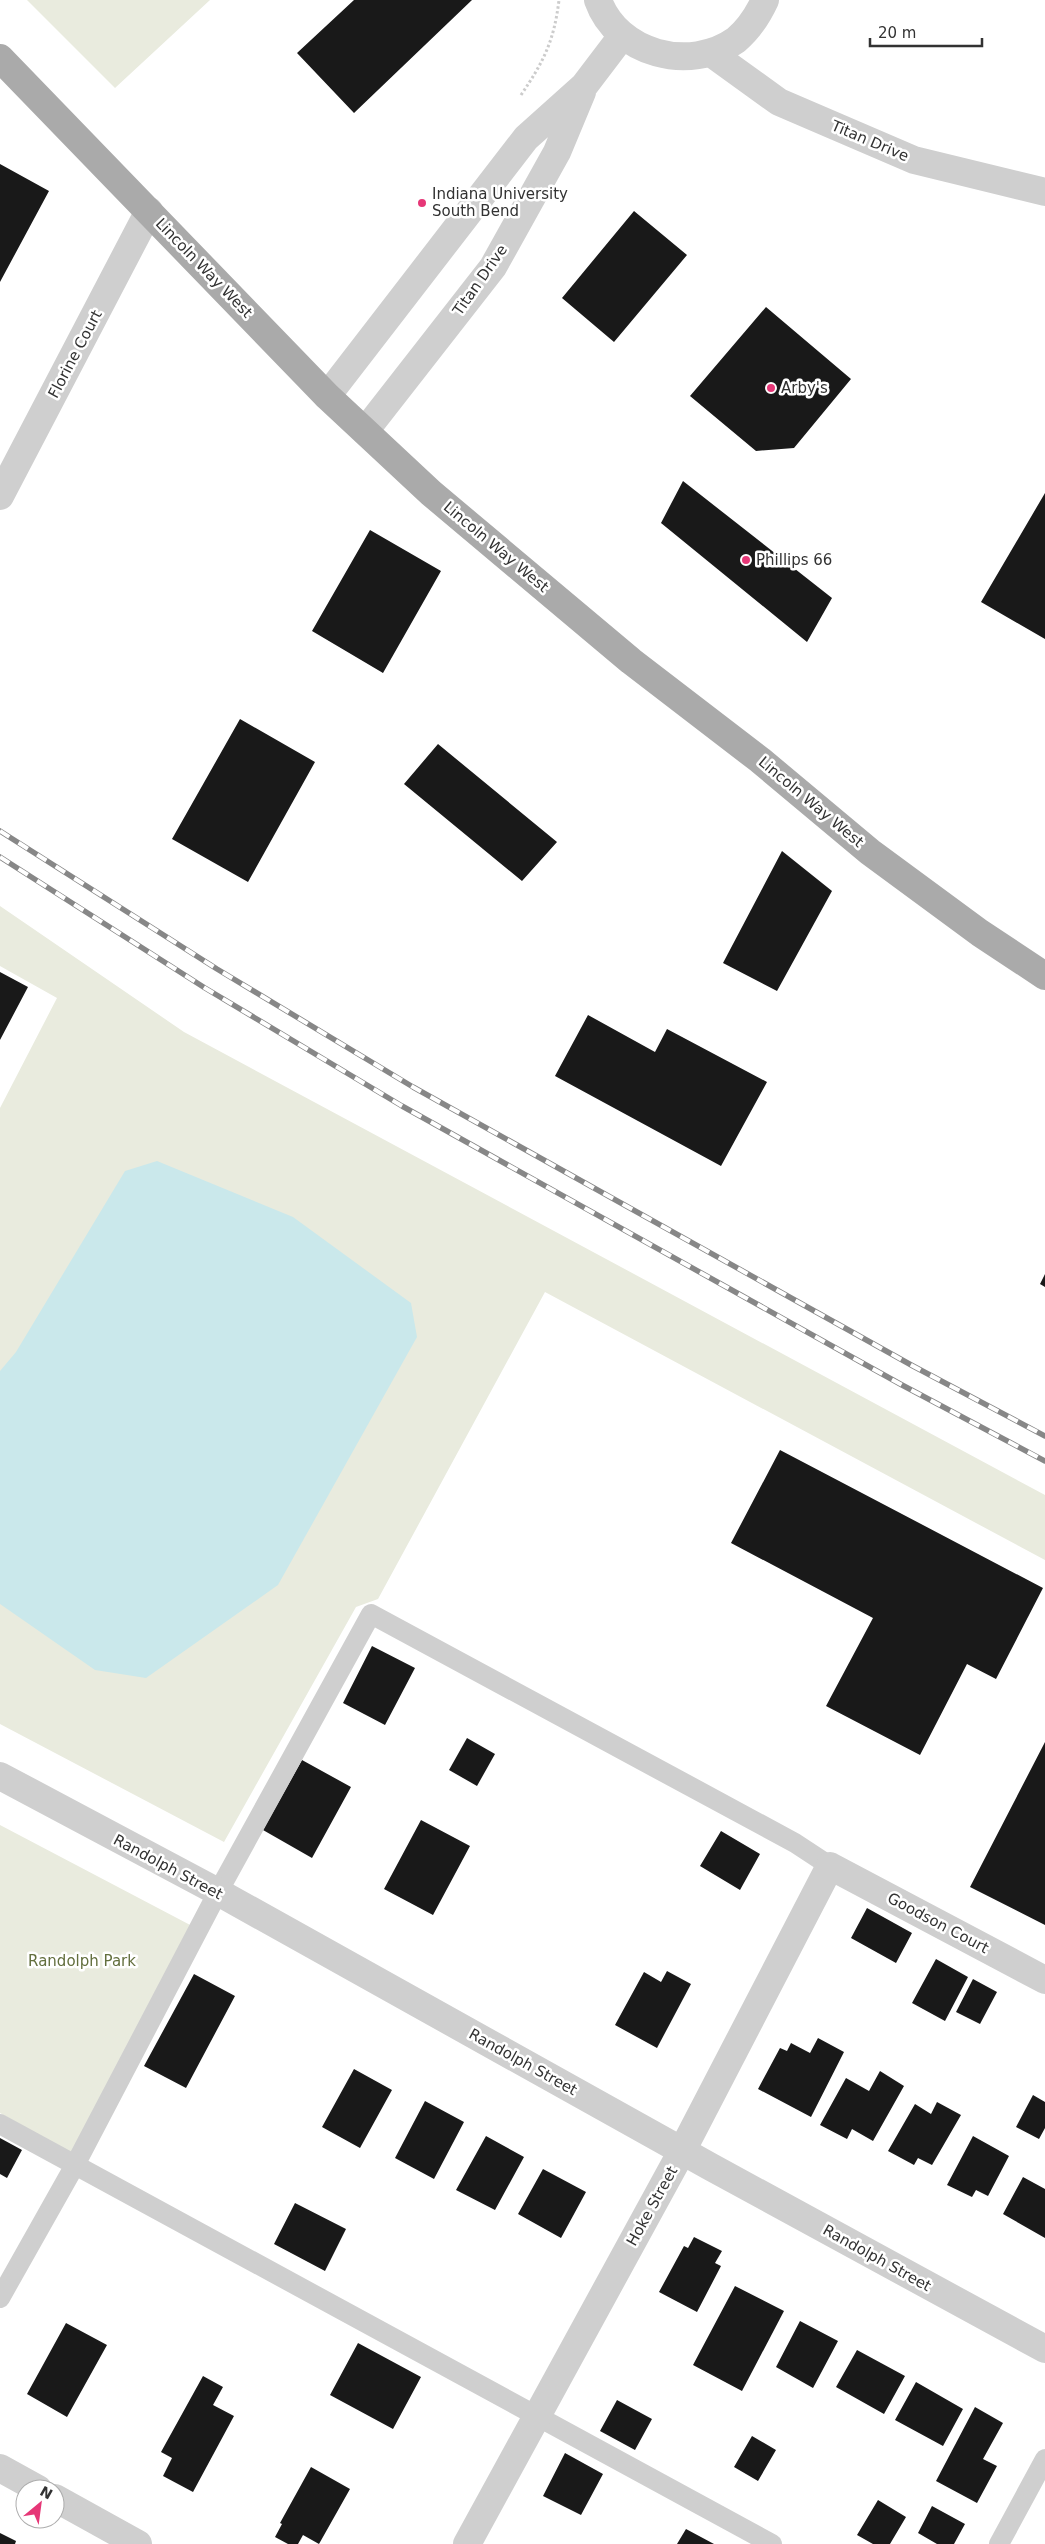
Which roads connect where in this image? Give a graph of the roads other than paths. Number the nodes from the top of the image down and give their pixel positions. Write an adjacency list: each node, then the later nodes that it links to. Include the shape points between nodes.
1 (598, 0): 3 (street, via 602,12)
2 (765, 0): 4 (street, via 757,18 736,40)
3 (622, 36): 4 (street, via 648,51 678,57); 6 (street, Titan Drive)
4 (711, 53): 7 (street, Titan Drive, via 780,102 914,160)
5 (0, 58): 8 (main road, Lincoln Way West)
6 (584, 86): 9 (street, Titan Drive, via 526,138); 10 (street, Titan Drive, via 557,152 493,267)
7 (1045, 192)
8 (149, 211): 9 (main road, Lincoln Way West); 11 (street, Florine Court)
9 (328, 396): 10 (main road, Lincoln Way West)
10 (365, 431): 12 (main road, Lincoln Way West, via 431,493 631,661 760,760 870,852)
11 (0, 496)
12 (1045, 976)
13 (0, 1776): 15 (street, Randolph Street)
14 (830, 1866): 15 (lane, via 796,1843 371,1614); 16 (street, Goodson Court); 18 (street, Hoke Street)
15 (218, 1892): 18 (street, Randolph Street); 19 (lane)
16 (1045, 1980)
17 (0, 2124): 19 (lane)
18 (682, 2151): 21 (street, Randolph Street); 22 (street, Hoke Street)
19 (75, 2165): 20 (lane); 22 (lane)
20 (0, 2298)
21 (1045, 2349)
22 (537, 2417): 28 (street, Hoke Street); 29 (lane)
23 (1045, 2459): 30 (lane)
24 (0, 2468): 25 (street)
25 (20, 2479)
26 (65, 2504): 27 (street)
27 (138, 2544)
28 (467, 2544)
29 (772, 2544)
30 (999, 2544)

